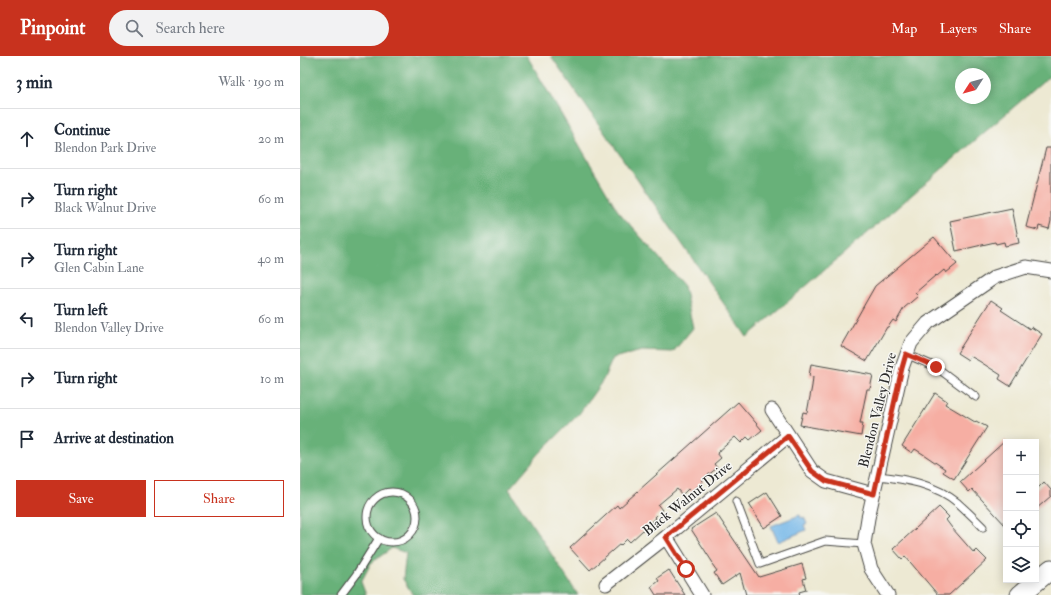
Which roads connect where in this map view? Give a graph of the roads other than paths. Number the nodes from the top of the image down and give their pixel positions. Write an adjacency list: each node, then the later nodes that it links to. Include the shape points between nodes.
1 (1051, 271): 2 (street, Blendon Valley Drive, via 1026,267 995,277 928,323 911,343)
2 (906, 354): 3 (lane, via 936,367); 6 (street, Blendon Valley Drive)
3 (976, 396)
4 (772, 410): 5 (street)
5 (788, 436): 7 (street, via 812,471 826,481); 10 (street, Black Walnut Drive)
6 (878, 476): 7 (street, Blendon Valley Drive); 9 (lane, via 925,484 957,502)
7 (874, 494): 12 (street, Blendon Valley Drive)
8 (736, 501): 12 (lane, via 760,564 825,541)
9 (983, 527)
10 (666, 537): 14 (street, Black Walnut Drive); 16 (street)
11 (379, 538): 11 (lane, via 387,542 404,540 415,527 416,510 406,496 389,493 374,500 369,508 368,525); 15 (lane)
12 (864, 544): 17 (street, Blendon Valley Drive, via 871,569)
13 (1051, 568): 18 (main road)
14 (606, 584)
15 (341, 595)
16 (702, 595)
17 (888, 595)
18 (1020, 595)

